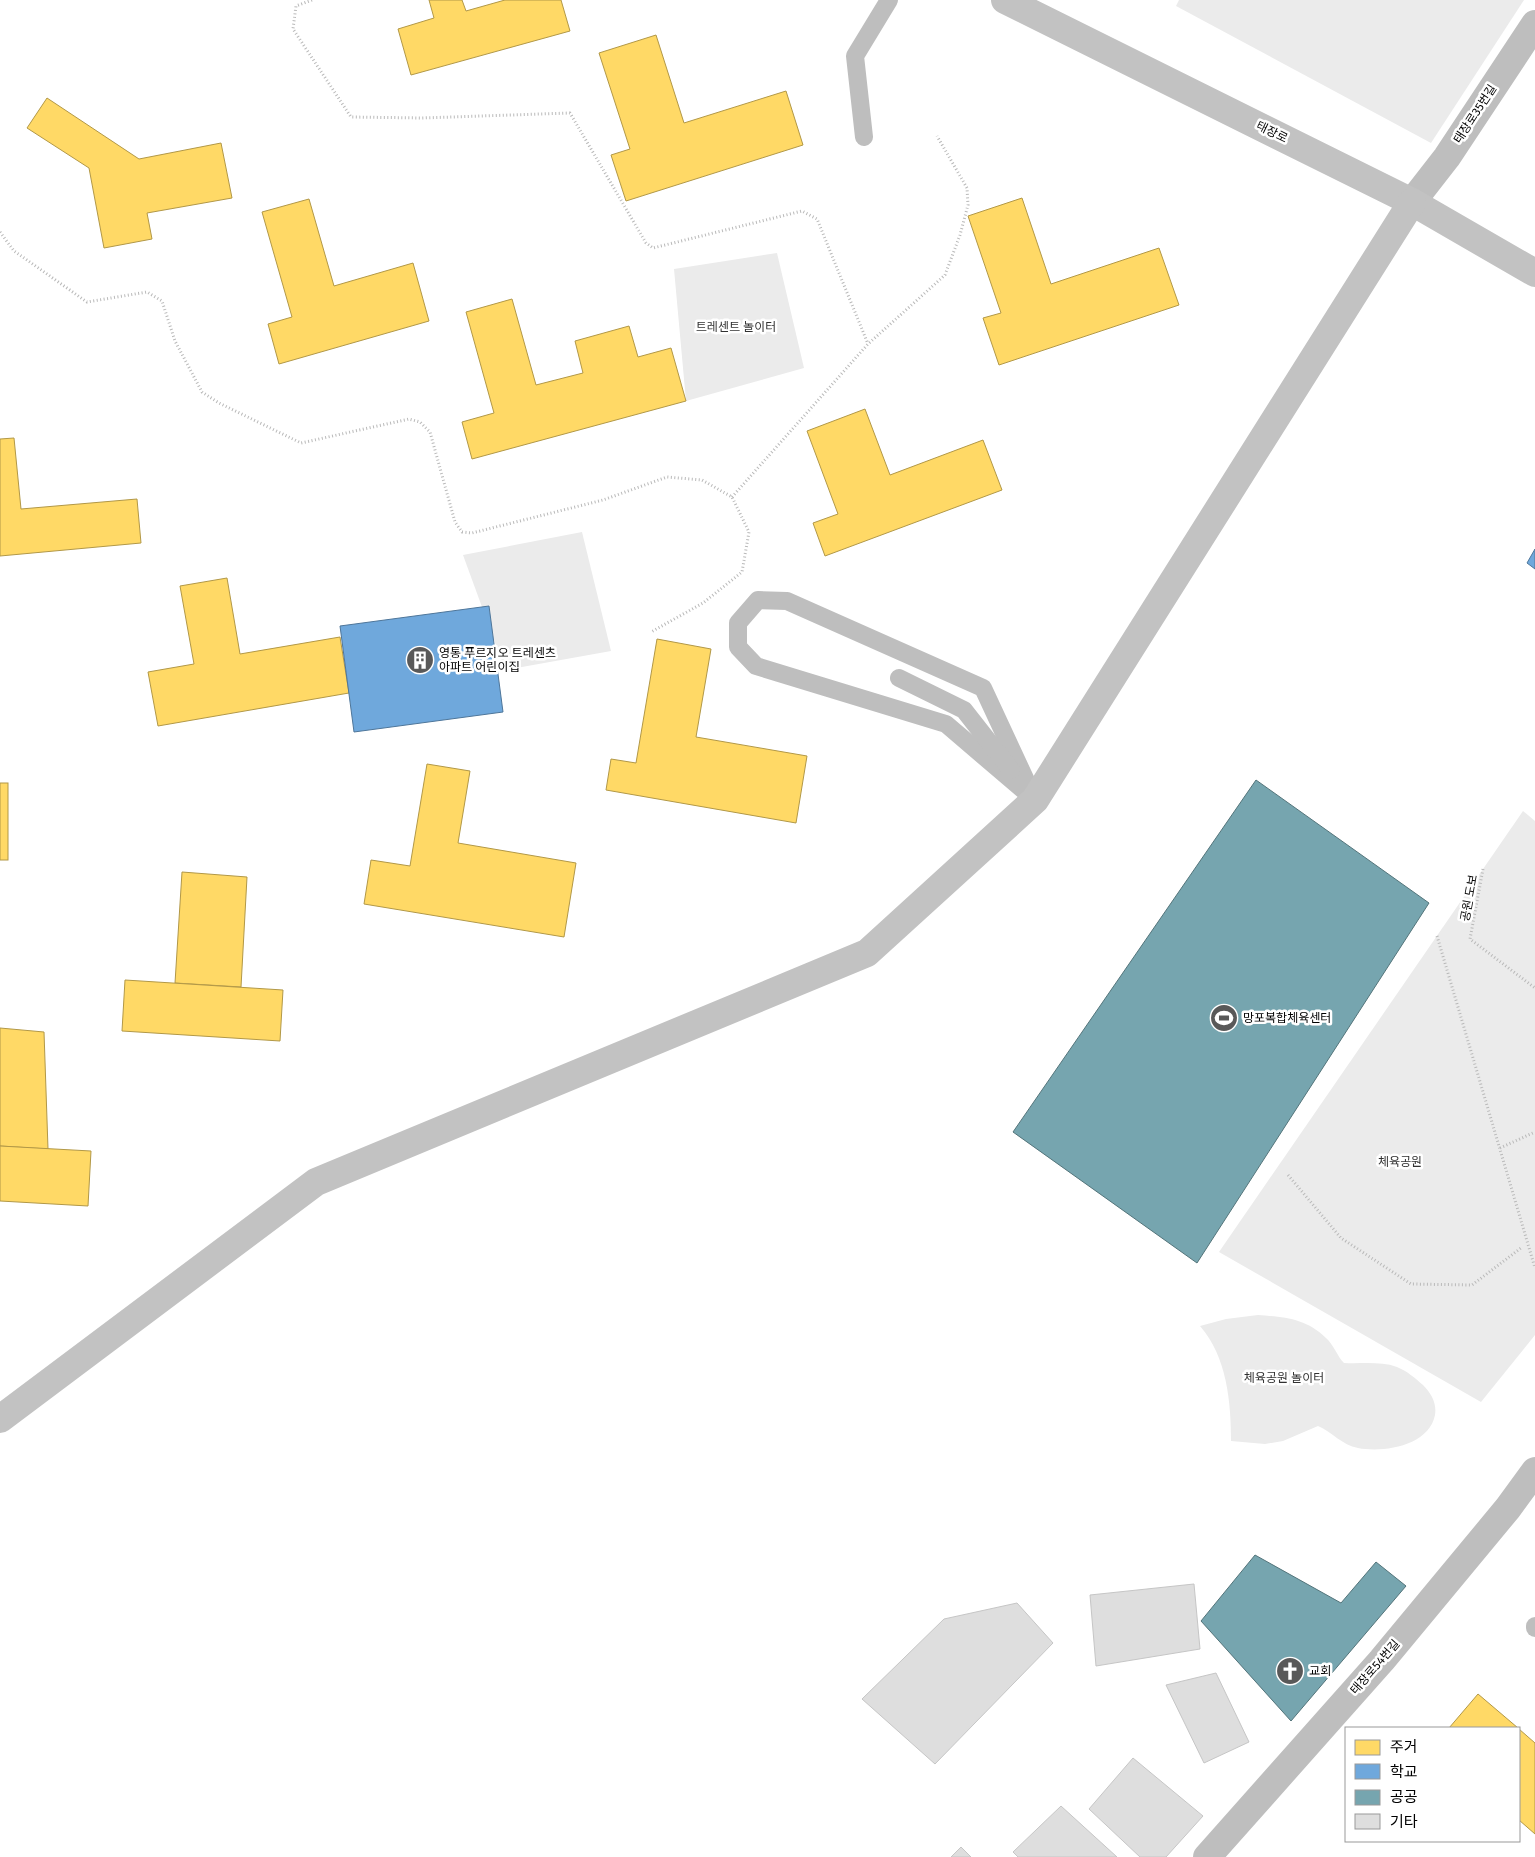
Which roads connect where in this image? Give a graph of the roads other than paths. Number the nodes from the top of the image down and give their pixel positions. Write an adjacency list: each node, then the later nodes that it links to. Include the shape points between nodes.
1 (889, 0): 4 (lane, via 854,56)
2 (1005, 0): 5 (street, 태장로)
3 (1535, 24): 5 (street, 태장로35번길, via 1447,157)
4 (864, 137)
5 (1412, 202): 6 (street, 태장로); 8 (street)
6 (1535, 273)
7 (899, 678): 8 (lane, via 964,710)
8 (1035, 800): 8 (lane, via 983,688 787,600 758,600 738,624 738,647 756,666 946,724); 9 (street, via 867,953 316,1182)
9 (0, 1419)
10 (1535, 1471): 11 (street, 태장로54번길, via 1382,1660)
11 (1207, 1857)

